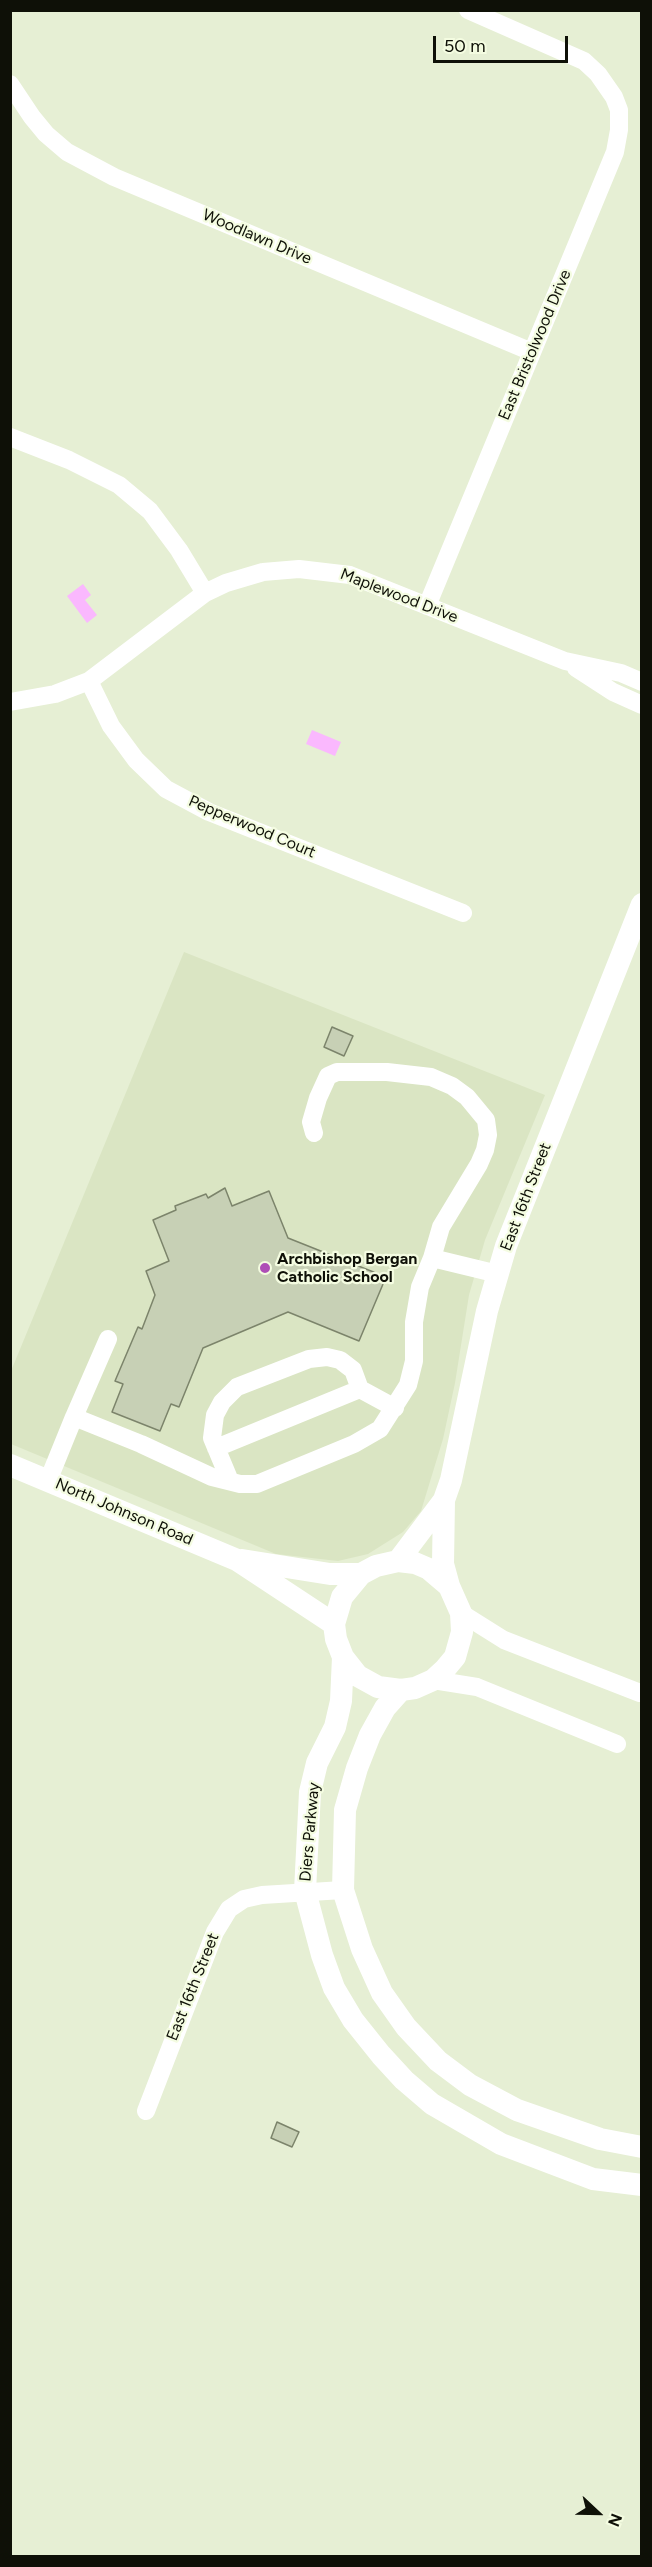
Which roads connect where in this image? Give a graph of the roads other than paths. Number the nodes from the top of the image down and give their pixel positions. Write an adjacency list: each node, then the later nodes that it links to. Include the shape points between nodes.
1 (468, 10): 3 (street, East Bristolwood Drive, via 584,61 604,83 619,110 615,152)
2 (10, 84): 3 (street, Woodlawn Drive, via 46,134 67,152 114,177)
3 (532, 352): 6 (street, East Bristolwood Drive)
4 (10, 437): 5 (street, via 119,484 150,511)
5 (205, 593): 6 (street, Maplewood Drive, via 263,572 299,569 350,575); 8 (street, Maplewood Drive)
6 (427, 606): 7 (street, Maplewood Drive)
7 (565, 661): 9 (street, Maplewood Drive, via 621,673); 11 (street, Maplewood Drive, via 613,692)
8 (89, 681): 10 (street, Maplewood Drive, via 55,694); 13 (street, Pepperwood Court, via 111,726 136,760 166,789 209,812)
9 (642, 682)
10 (10, 702)
11 (642, 705)
12 (642, 904): 16 (main road, East 16th Street)
13 (463, 913)
14 (314, 1133): 15 (street, via 311,1122 318,1098 328,1076 337,1072 431,1077 452,1086 478,1108 486,1120 485,1150 441,1227)
15 (432, 1258): 16 (street); 19 (street, via 420,1287 414,1322 414,1361 408,1385)
16 (498, 1274): 25 (main road, East 16th Street)
17 (108, 1340): 20 (street)
18 (360, 1389): 19 (street); 21 (street); 21 (street, via 353,1370 340,1360 327,1357 309,1359 237,1387 215,1415 212,1438)
19 (395, 1408): 24 (street, via 380,1429 354,1444 257,1484)
20 (74, 1417): 23 (street); 24 (street, via 182,1465)
21 (216, 1448): 24 (street)
22 (10, 1465): 23 (main road, North Johnson Road)
23 (48, 1481): 26 (main road, North Johnson Road)
24 (230, 1481)
25 (444, 1500): 27 (main road, East 16th Street); 29 (main road, East 16th Street, via 443,1564)
26 (237, 1560): 28 (main road, North Johnson Road, via 330,1574); 31 (main road, North Johnson Road)
27 (398, 1562): 28 (main road); 29 (main road, via 429,1569)
28 (361, 1574): 31 (main road, via 342,1597)
29 (449, 1586): 30 (main road)
30 (461, 1613): 33 (main road, via 457,1651); 35 (street, via 504,1640)
31 (334, 1624): 32 (main road)
32 (343, 1657): 34 (main road, via 358,1676 378,1686); 38 (main road, Diers Parkway, via 342,1701 309,1792)
33 (433, 1680): 34 (main road); 36 (street, via 477,1687)
34 (401, 1690): 37 (main road, Diers Parkway, via 370,1735 345,1809)
35 (640, 1692)
36 (617, 1744)
37 (343, 1890): 38 (street, East 16th Street); 40 (main road, Diers Parkway, via 362,1949 382,1993 406,2027 438,2061 470,2085 517,2110 600,2139)
38 (305, 1891): 39 (street, East 16th Street, via 262,1894 229,1909 214,1932); 41 (main road, Diers Parkway, via 334,1988 353,2020 404,2080 432,2104 501,2144 593,2179)
39 (146, 2111)
40 (642, 2146)
41 (642, 2185)

